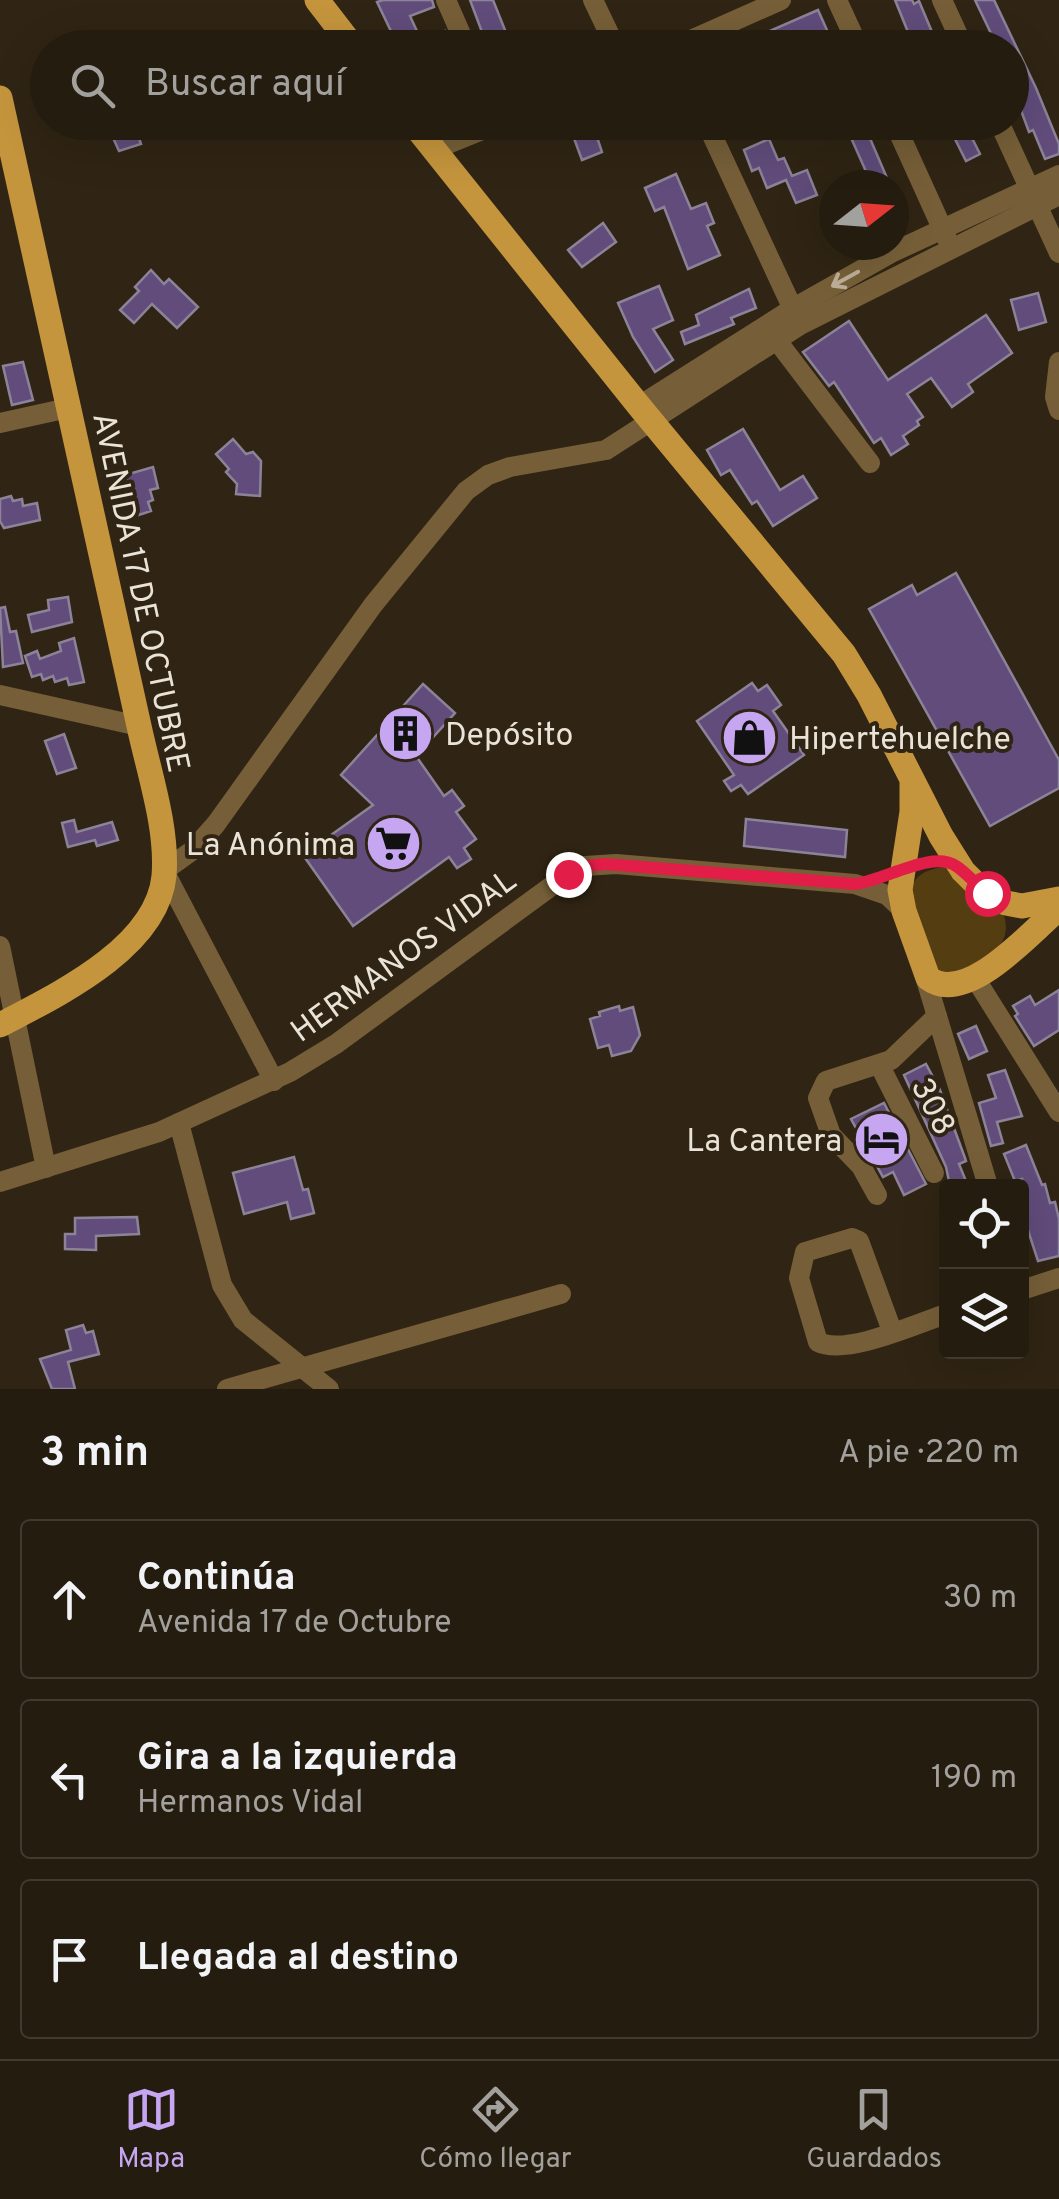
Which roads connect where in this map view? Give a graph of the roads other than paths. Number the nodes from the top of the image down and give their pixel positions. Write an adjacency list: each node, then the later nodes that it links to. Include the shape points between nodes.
1 (317, 0): 8 (main road)
2 (446, 0): 9 (street)
3 (592, 0): 10 (street)
4 (781, 0): 7 (street)
5 (837, 0): 12 (street)
6 (942, 0): 13 (street)
7 (756, 5): 11 (street)
8 (340, 30)
9 (460, 30)
10 (607, 30)
11 (708, 30)
12 (851, 30)
13 (956, 30)
14 (0, 98): 22 (main road, AVENIDA 17 DE OCTUBRE)
15 (426, 140): 20 (main road)
16 (458, 140): 20 (street)
17 (714, 140): 27 (street)
18 (902, 140): 25 (street)
19 (1008, 140): 24 (street)
20 (433, 150): 32 (main road)
21 (1059, 175): 24 (street)
22 (9, 182): 30 (main road, AVENIDA 17 DE OCTUBRE)
23 (1059, 195): 24 (street)
24 (1034, 196): 25 (street); 26 (street)
25 (947, 238): 27 (street, via 892,253)
26 (1059, 253)
27 (796, 317): 28 (street); 32 (street)
28 (776, 338): 32 (street); 34 (street)
29 (1059, 362): 31 (street)
30 (68, 408): 33 (street); 36 (main road, AVENIDA 17 DE OCTUBRE)
31 (1059, 410)
32 (645, 414): 37 (main road, via 844,654); 38 (street, via 606,450 510,467 466,491 373,605 216,824)
33 (0, 423)
34 (870, 464)
35 (0, 694): 36 (street)
36 (139, 726): 38 (main road, AVENIDA 17 DE OCTUBRE)
37 (910, 776): 39 (main road); 40 (main road)
38 (164, 871): 51 (main road, AVENIDA 17 DE OCTUBRE, via 157,903 130,942); 53 (street)
39 (963, 871): 40 (main road, via 928,860); 42 (main road)
40 (906, 873): 41 (street, HERMANOS VIDAL); 45 (main road)
41 (855, 884): 45 (street, HERMANOS VIDAL, via 887,894); 53 (street, HERMANOS VIDAL, via 585,866)
42 (996, 898): 43 (main road, via 1022,906); 47 (main road, via 1013,926)
43 (1059, 900)
44 (1059, 908): 47 (main road)
45 (904, 911): 48 (main road)
46 (0, 946): 51 (street)
47 (1006, 953): 49 (main road)
48 (924, 973): 49 (main road, via 948,986); 50 (street)
49 (976, 978): 54 (street)
50 (937, 1016): 52 (street); 58 (street)
51 (8, 1021): 56 (street)
52 (880, 1066): 57 (street, 308); 60 (street, via 826,1082 818,1098 830,1135 861,1166)
53 (274, 1081): 55 (street, HERMANOS VIDAL)
54 (1059, 1112)
55 (179, 1123): 56 (street, HERMANOS VIDAL); 66 (street, via 233,1307)
56 (46, 1168): 59 (street, HERMANOS VIDAL)
57 (934, 1173)
58 (986, 1179)
59 (0, 1182)
60 (877, 1195)
61 (1059, 1278): 62 (street)
62 (1029, 1288)
63 (561, 1294): 66 (street)
64 (939, 1316): 65 (street)
65 (892, 1331): 65 (street, via 852,1344 818,1342 799,1278 805,1252 859,1241)
66 (303, 1368): 67 (street); 68 (street)
67 (228, 1389)
68 (328, 1389)

